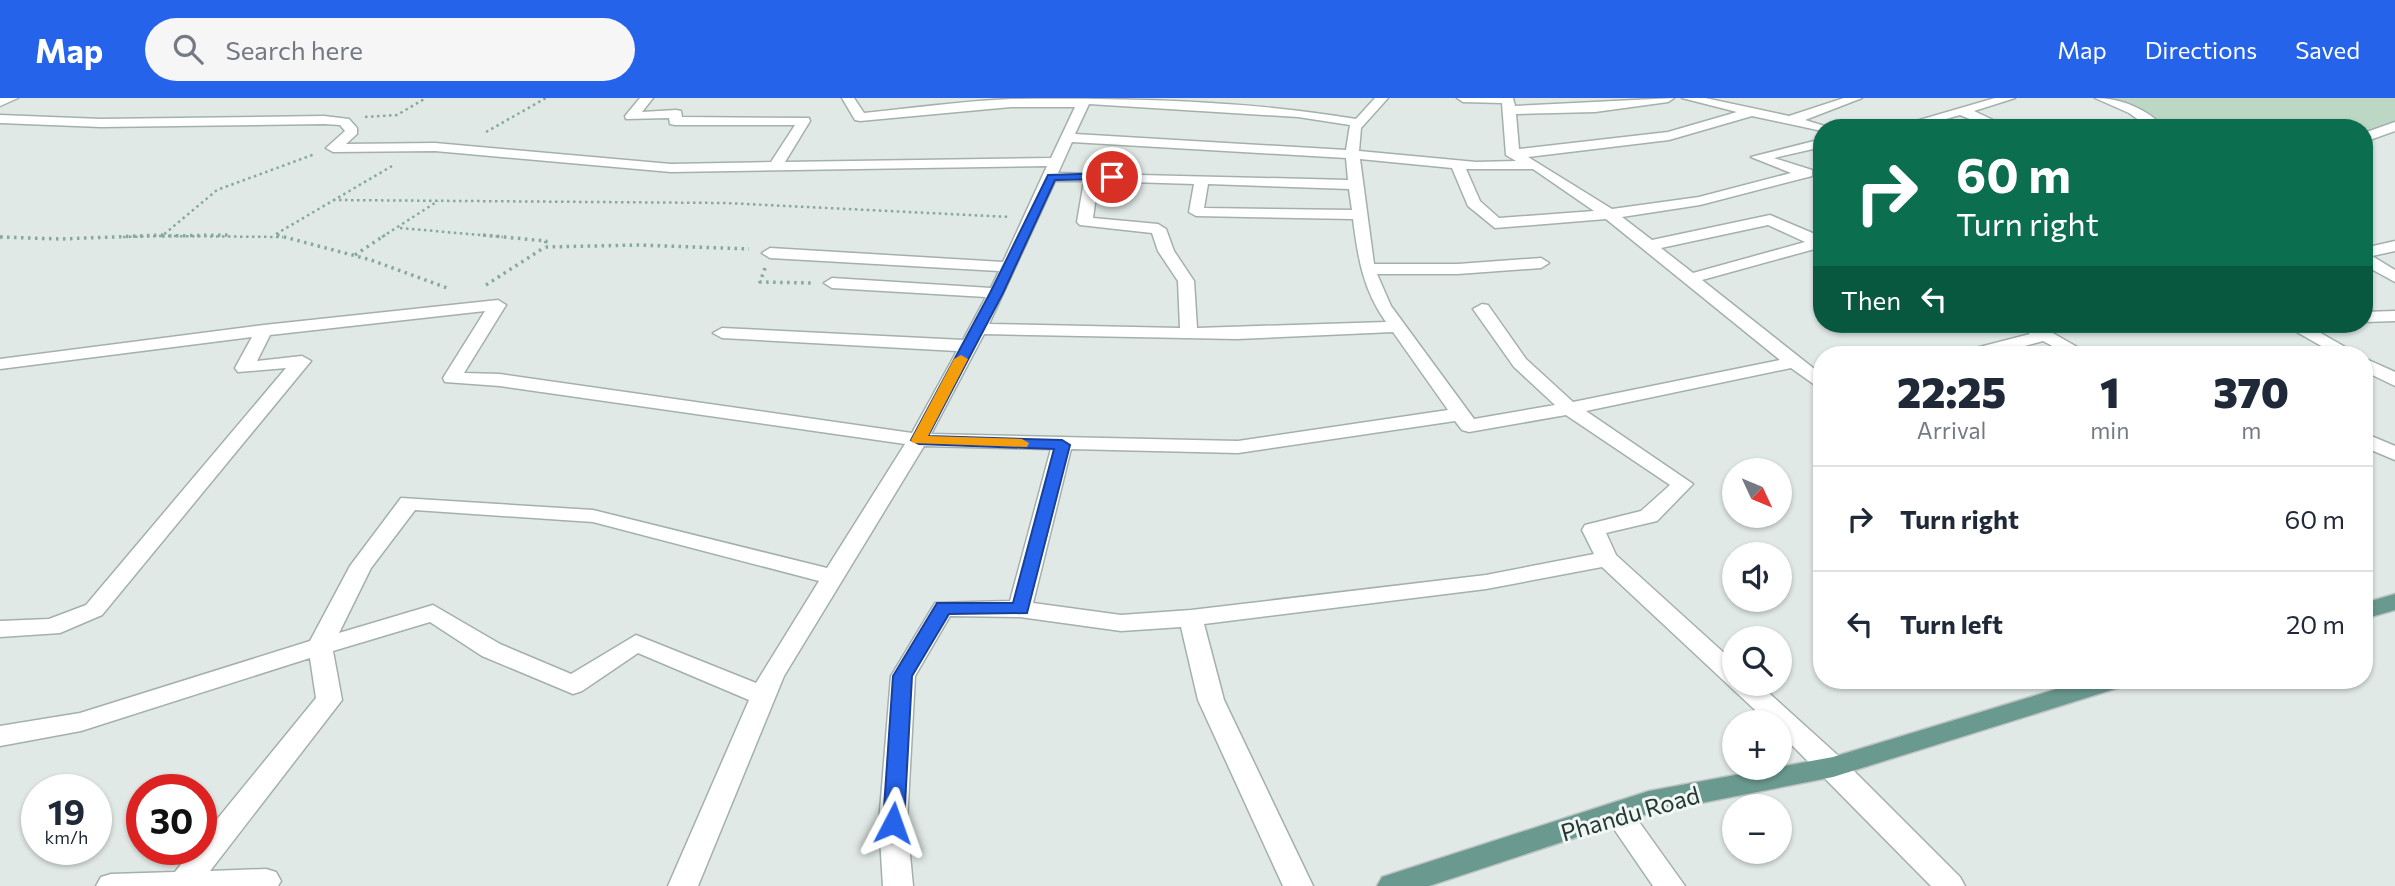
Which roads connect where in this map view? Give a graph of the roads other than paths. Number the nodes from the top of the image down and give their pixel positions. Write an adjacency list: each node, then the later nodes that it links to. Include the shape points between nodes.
1 (12, 98): 13 (street)
2 (648, 98): 33 (street, via 631,116 676,114 675,121 804,121)
3 (848, 98): 12 (street, via 860,117)
4 (1306, 98): 17 (street)
5 (1382, 98): 23 (street)
6 (1463, 98): 14 (street)
7 (1668, 98): 14 (street, via 1595,108)
8 (1688, 98): 16 (street)
9 (1856, 98): 22 (street)
10 (2008, 98): 15 (street)
11 (2101, 98): 21 (street)
12 (1084, 100): 17 (street); 27 (street)
13 (0, 102)
14 (1507, 103): 30 (street)
15 (1961, 111): 19 (street); 20 (street)
16 (1752, 112): 22 (street); 30 (street, via 1669,136)
17 (1298, 113): 23 (street)
18 (0, 118): 33 (street, via 330,120 344,122 352,131 333,148 423,147 671,168)
19 (1931, 119)
20 (1981, 119)
21 (2146, 119)
22 (1789, 120): 24 (street)
23 (1359, 123): 29 (street)
24 (1813, 125)
25 (2395, 126): 26 (street)
26 (2373, 135)
27 (1069, 138): 29 (street); 34 (street)
28 (1813, 145): 38 (street, via 1758,157 1807,173 1700,201)
29 (1352, 153): 31 (street); 37 (street)
30 (1513, 155): 32 (street)
31 (1457, 164): 32 (street); 38 (street, via 1473,203 1495,223)
32 (1536, 165): 38 (street)
33 (776, 166): 34 (street)
34 (1055, 170): 35 (street); 48 (street)
35 (1092, 177): 36 (street); 60 (street, via 1085,222 1158,229 1186,281)
36 (1202, 180): 37 (street); 39 (street, via 1196,212)
37 (1357, 185): 39 (street)
38 (1609, 214): 42 (street)
39 (1361, 215): 49 (street)
40 (1813, 239): 42 (street, via 1770,220)
41 (1813, 244): 51 (street)
42 (1648, 246): 51 (street)
43 (2395, 246): 45 (street)
44 (770, 253): 48 (street)
45 (2373, 253)
46 (2373, 262): 50 (street)
47 (1541, 263): 49 (street)
48 (1009, 267): 53 (street)
49 (1367, 269): 57 (street)
50 (2395, 277)
51 (1688, 279): 68 (street)
52 (832, 283): 53 (street)
53 (997, 293): 64 (street)
54 (1482, 309): 73 (street, via 1520,363)
55 (2395, 316): 56 (street)
56 (2373, 317)
57 (1398, 327): 60 (street); 74 (street)
58 (264, 330): 69 (street); 75 (street, via 498,304 452,378 500,380); 85 (street, via 244,368 302,361 94,610 53,629)
59 (722, 333): 64 (street)
60 (1189, 333): 64 (street)
61 (2041, 333): 63 (street)
62 (2309, 333): 67 (street)
63 (2045, 335): 65 (street); 66 (street)
64 (973, 338): 75 (street)
65 (2004, 346)
66 (2065, 346)
67 (2333, 346)
68 (1794, 362): 71 (street); 73 (street)
69 (0, 364)
70 (2373, 368): 72 (street)
71 (1813, 377)
72 (2395, 380)
73 (1569, 408): 74 (street, via 1469,426); 79 (street, via 1684,484 1649,516 1593,530)
74 (1461, 414): 77 (street, via 1238,447)
75 (919, 440): 77 (street); 80 (street)
76 (2373, 443): 78 (street)
77 (1062, 445): 82 (street)
78 (2395, 454)
79 (1607, 559): 84 (street, via 1486,582); 87 (street)
80 (833, 578): 86 (street, via 593,516 409,503 361,566); 89 (street)
81 (2395, 603): 83 (main road)
82 (1020, 608): 84 (street, via 1121,623); 98 (street, via 943,608 903,676 893,823)
83 (2373, 609)
84 (1191, 618): 99 (street, via 1211,700)
85 (0, 629)
86 (320, 646): 89 (street, via 433,613 491,650 573,685 636,643); 91 (street, via 81,722); 94 (street, via 329,700)
87 (1722, 665)
88 (2086, 689): 92 (main road, Phandu Road)
89 (763, 696): 97 (street)
90 (1756, 696): 92 (street)
91 (0, 736)
92 (1833, 767): 93 (main road, Phandu Road, via 1649,802); 102 (street)
93 (1617, 813): 100 (main road, Phandu Road); 101 (street)
94 (181, 884): 95 (street); 96 (street, via 266,881)
95 (111, 886)
96 (263, 886)
97 (683, 886)
98 (898, 886)
99 (1298, 886)
100 (1392, 886)
101 (1670, 886)
102 (1950, 886)

